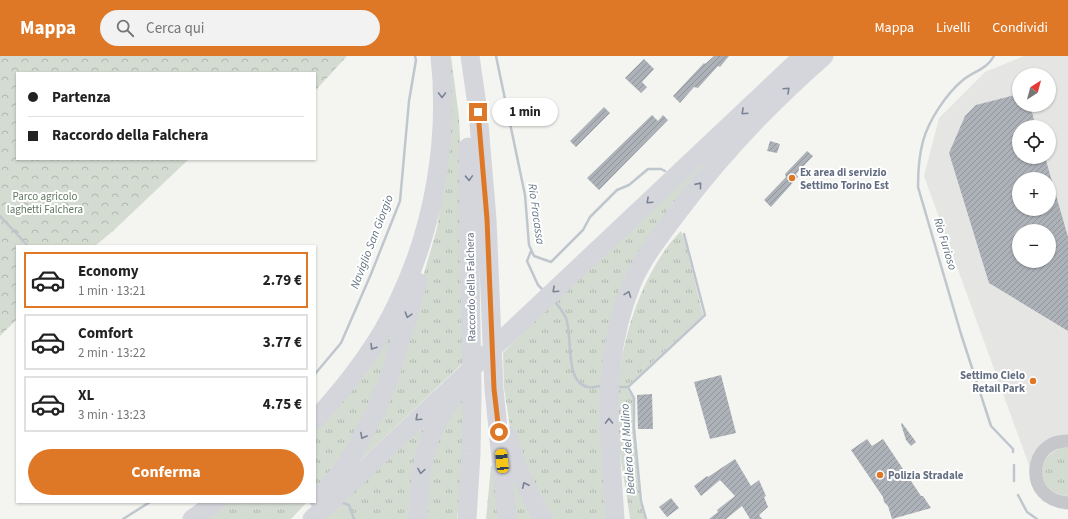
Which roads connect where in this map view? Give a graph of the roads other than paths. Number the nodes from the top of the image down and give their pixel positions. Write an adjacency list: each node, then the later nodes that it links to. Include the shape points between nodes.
1 (440, 56): 6 (highway, one-way to 6, via 442,132)
2 (458, 56): 8 (highway, Raccordo della Falchera, one-way to 8)
3 (470, 56): 8 (highway, Raccordo della Falchera, via 478,112 487,219 490,300)
4 (803, 56): 7 (highway, one-way to 7)
5 (824, 56): 12 (highway, one-way to 5, via 611,368 622,313 632,283 661,235 712,169 776,100)
6 (436, 181): 10 (highway, one-way to 10, via 422,241 397,305 372,349); 13 (highway, one-way to 13, via 428,247 388,381 354,452)
7 (528, 315): 19 (highway, one-way to 19); 20 (highway, one-way to 20, via 465,382 437,422 421,470)
8 (486, 334): 9 (highway); 21 (highway, Raccordo della Falchera, via 472,392)
9 (493, 372): 22 (highway); 23 (highway); 24 (highway, one-way to 9, via 526,488 513,455 504,417 501,388)
10 (316, 419)
11 (1068, 441): 16 (street, via 1054,443 1047,448 1040,455 1036,468 1037,483 1042,491 1054,500)
12 (611, 460): 25 (highway); 26 (highway)
13 (316, 501)
14 (215, 503): 17 (highway)
15 (314, 503): 18 (highway)
16 (1068, 503)
17 (192, 519)
18 (298, 519)
19 (312, 519)
20 (418, 519)
21 (467, 519)
22 (479, 519)
23 (507, 519)
24 (543, 519)
25 (615, 519)
26 (624, 519)

